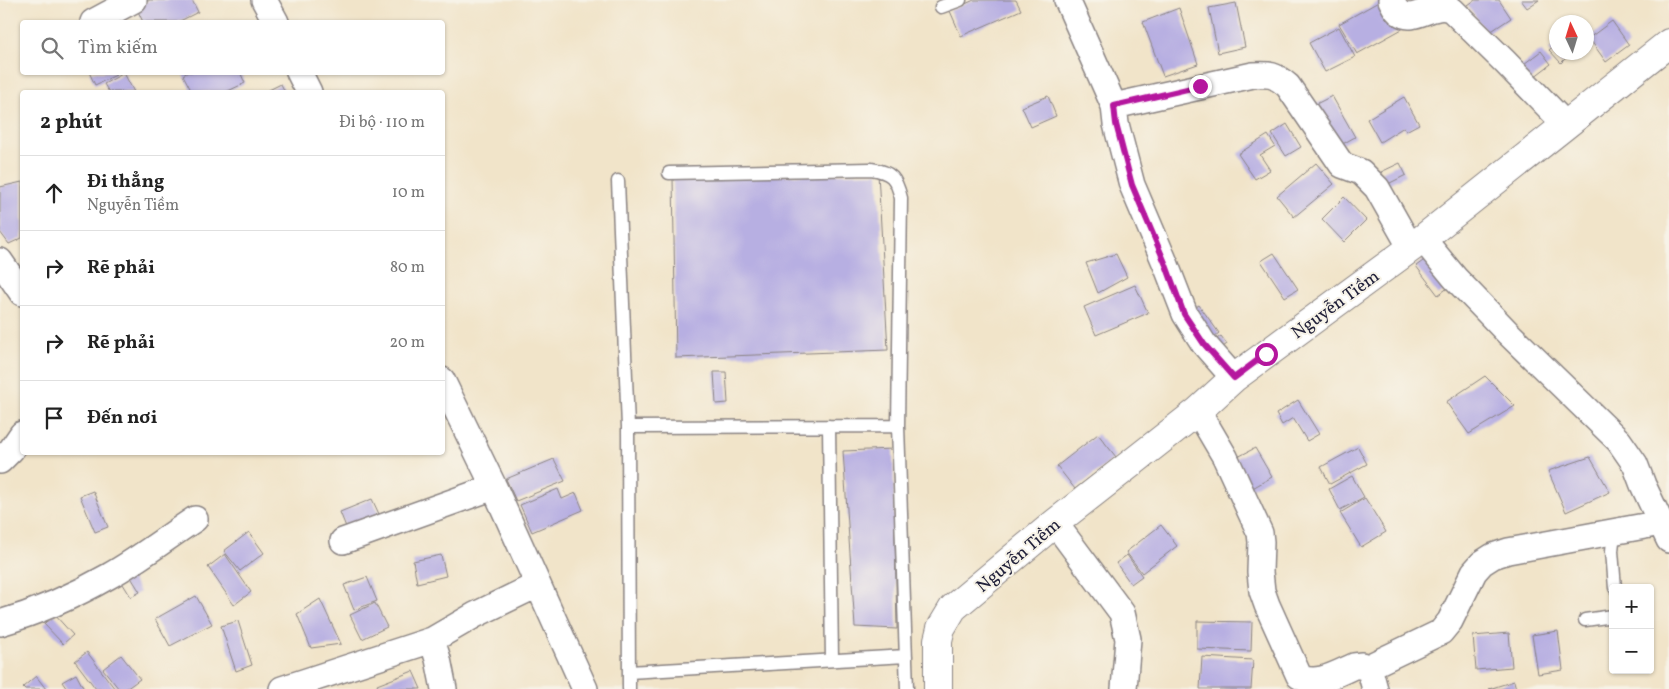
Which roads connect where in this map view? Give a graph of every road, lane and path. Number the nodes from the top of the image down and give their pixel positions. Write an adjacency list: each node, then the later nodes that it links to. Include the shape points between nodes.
1 (134, 0): 7 (street)
2 (264, 0): 8 (street)
3 (960, 0): 6 (lane)
4 (1067, 0): 12 (street)
5 (1391, 0): 13 (street, via 1398,13 1406,16 1437,7 1452,10)
6 (941, 7)
7 (97, 20)
8 (275, 20)
9 (1669, 42): 13 (street, Nguyễn Tiềm)
10 (300, 75): 11 (street)
11 (307, 90)
12 (1114, 106): 16 (street, via 1253,75 1278,77 1288,86 1342,165 1361,172 1377,188); 19 (street, via 1132,185 1184,314 1204,344)
13 (1566, 125): 16 (street, Nguyễn Tiềm)
14 (669, 173): 23 (lane, via 871,169 892,176 898,184 901,198)
15 (618, 181): 24 (lane)
16 (1417, 243): 19 (street, Nguyễn Tiềm); 30 (street, via 1619,441 1635,464)
17 (0, 262): 18 (street)
18 (20, 290)
19 (1234, 378): 21 (street, Nguyễn Tiềm)
20 (445, 386): 27 (street)
21 (1198, 411): 29 (street, Nguyễn Tiềm); 42 (street, via 1225,457 1260,533 1262,591 1299,676 1312,681 1362,665)
22 (829, 426): 23 (lane); 24 (lane); 40 (lane)
23 (898, 426): 39 (lane)
24 (628, 427): 41 (lane)
25 (20, 437): 26 (street)
26 (0, 461)
27 (494, 488): 32 (street); 34 (street)
28 (195, 519): 37 (street, via 110,576 26,616)
29 (1055, 523): 48 (street, Nguyễn Tiềm, via 947,616 938,640); 49 (street, via 1122,613 1128,639)
30 (1665, 531): 31 (street)
31 (1614, 532): 33 (lane); 42 (street, via 1492,556 1474,572 1450,621 1440,632)
32 (343, 541)
33 (1615, 584)
34 (537, 585): 38 (street); 45 (street)
35 (1609, 617): 36 (lane)
36 (1585, 620)
37 (0, 623)
38 (432, 640): 43 (street); 44 (street)
39 (906, 656): 40 (lane); 47 (lane)
40 (832, 660): 41 (lane)
41 (629, 672): 46 (lane)
42 (1370, 678)
43 (282, 689)
44 (444, 689)
45 (585, 689)
46 (629, 689)
47 (907, 689)
48 (938, 689)
49 (1124, 689)

